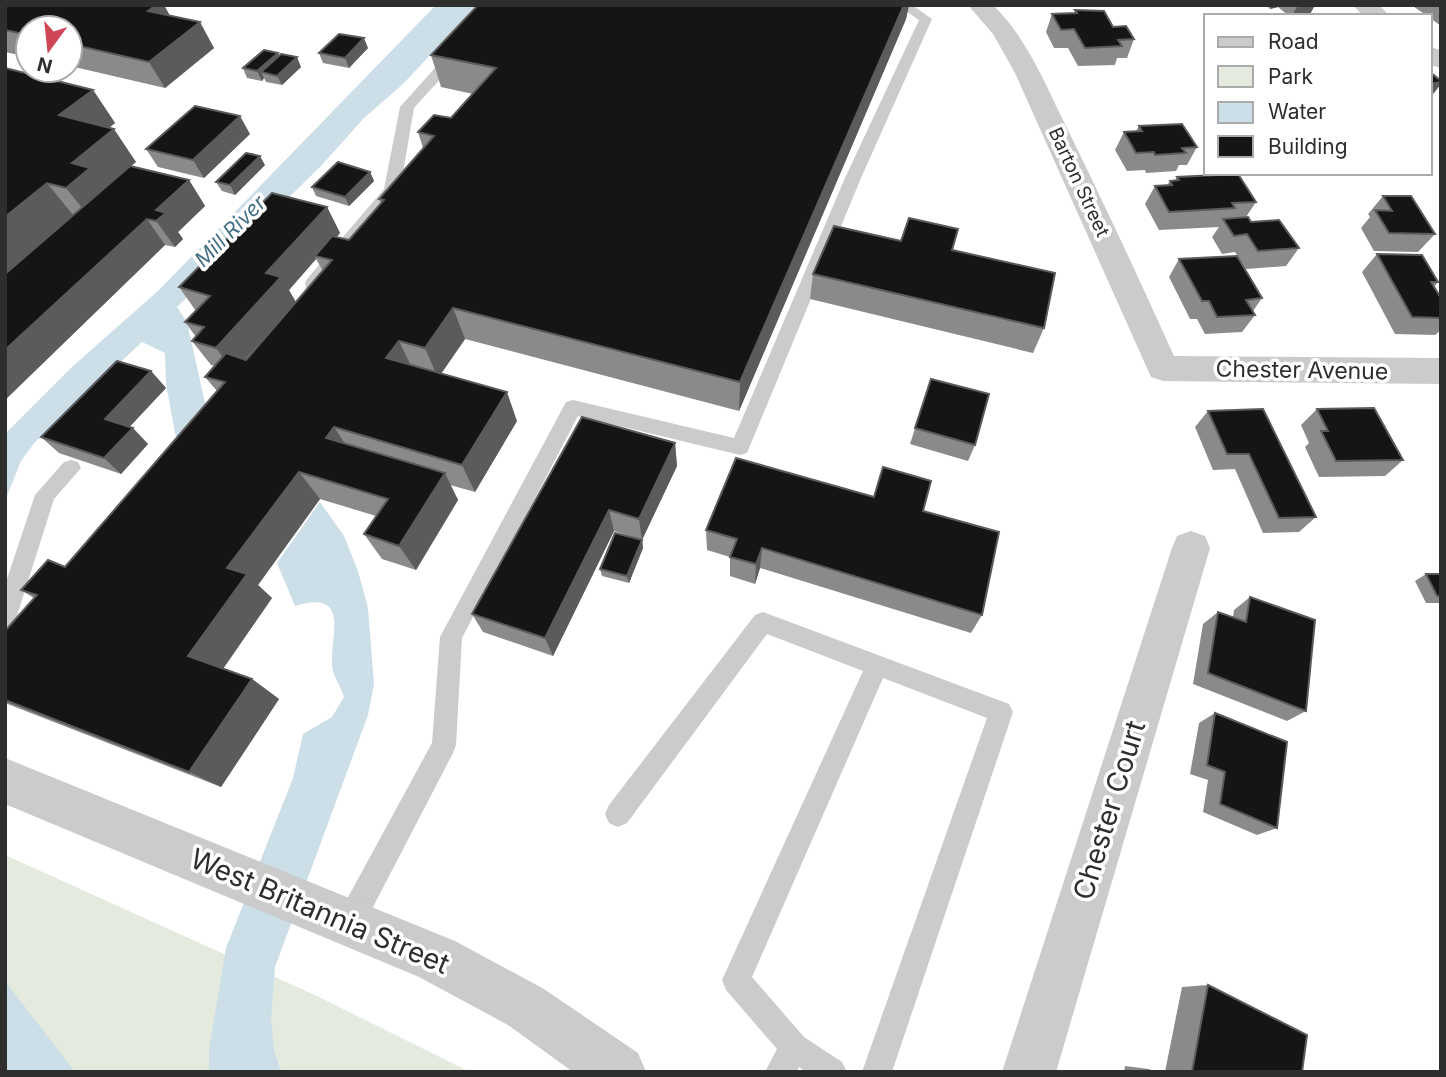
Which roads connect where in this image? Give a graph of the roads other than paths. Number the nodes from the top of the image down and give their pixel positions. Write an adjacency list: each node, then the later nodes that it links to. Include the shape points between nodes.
1 (903, 5): 13 (lane, via 926,19 853,178 740,447 573,407 451,637 444,746)
2 (979, 5): 5 (street, Barton Street, via 1016,50 1084,187)
3 (463, 46): 4 (lane, via 407,107 392,190 314,282 315,309)
4 (307, 318)
5 (1163, 368): 6 (street, Chester Avenue)
6 (1441, 371)
7 (71, 468): 9 (lane, via 45,495)
8 (1191, 548): 18 (street, Chester Court)
9 (5, 619)
10 (877, 665): 12 (lane, via 763,622); 14 (lane, via 736,980); 17 (lane, via 1001,712)
11 (5, 781): 13 (street, West Britannia Street)
12 (618, 814)
13 (342, 919): 15 (street, West Britannia Street, via 496,990)
14 (787, 1059): 16 (lane)
15 (619, 1072)
16 (832, 1072)
17 (877, 1072)
18 (1029, 1072)

